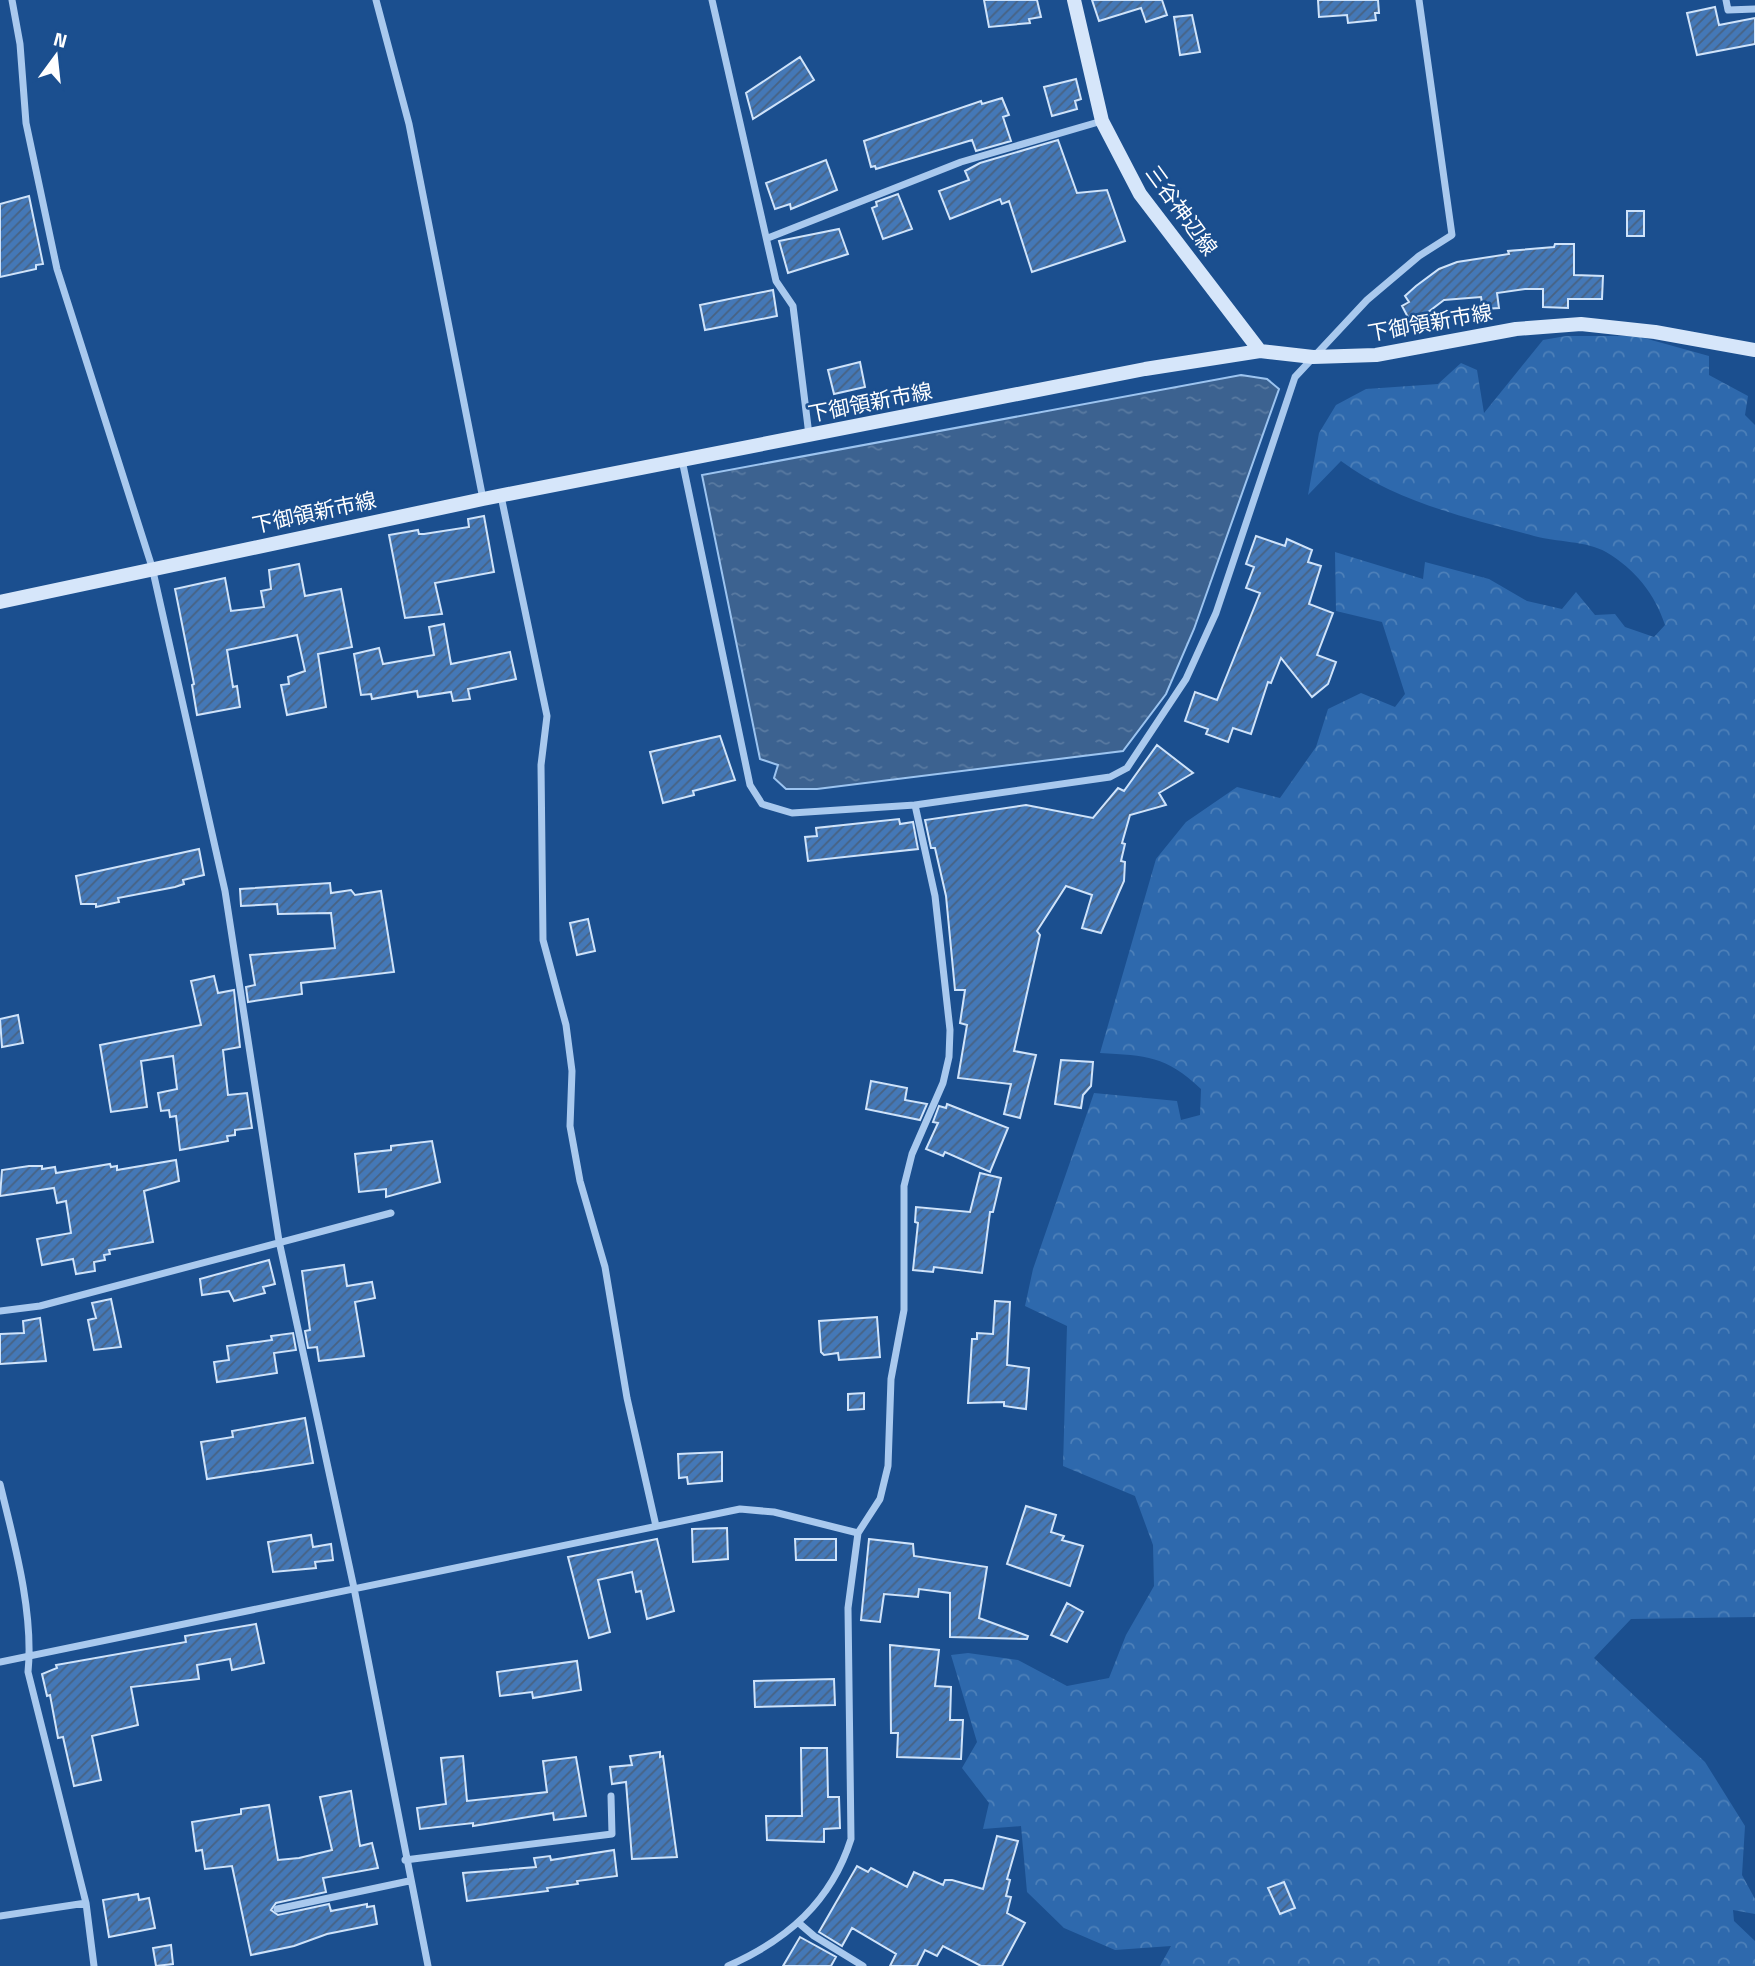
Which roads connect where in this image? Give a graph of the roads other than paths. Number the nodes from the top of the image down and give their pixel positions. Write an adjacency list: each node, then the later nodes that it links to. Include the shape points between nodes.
1 (12, 0): 17 (street, via 26,123 57,268)
2 (376, 0): 16 (street, via 409,124)
3 (712, 0): 9 (street)
4 (1074, 0): 8 (main road, 三谷神辺線)
5 (1419, 0): 12 (street, via 1452,234 1367,300)
6 (1726, 0): 7 (street, via 1728,10)
7 (1755, 9)
8 (1102, 121): 9 (street, via 961,162); 11 (main road, 三谷神辺線, via 1140,194)
9 (768, 237): 13 (street, via 776,281 793,306)
10 (1755, 350): 12 (main road, 下御領新市線, via 1581,324 1516,329 1376,355)
11 (1261, 351): 12 (main road, 下御領新市線); 13 (main road, 下御領新市線)
12 (1313, 357): 19 (street, via 1295,377 1211,624 1186,679 1127,768 1110,776)
13 (808, 435): 14 (main road, 下御領新市線)
14 (682, 460): 15 (main road, 下御領新市線); 19 (street, via 750,785 762,804 792,813)
15 (501, 496): 16 (main road, 下御領新市線); 24 (street, via 547,716 541,765 543,940 566,1024 572,1071 570,1126 580,1181 605,1267 627,1398)
16 (483, 499): 17 (main road, 下御領新市線)
17 (152, 567): 18 (main road, 下御領新市線); 21 (street, via 225,891)
18 (0, 602)
19 (915, 805): 25 (street, via 935,896 950,1058 904,1186 904,1310 891,1379 888,1466 880,1499)
20 (391, 1213): 21 (street)
21 (279, 1241): 22 (street, via 249,1253 40,1306); 26 (street)
22 (0, 1311)
23 (0, 1484): 27 (street, via 19,1561)
24 (656, 1526): 25 (street, via 740,1509 775,1512); 26 (street)
25 (858, 1534): 35 (street, via 848,1608 851,1839 845,1860)
26 (354, 1588): 27 (street); 30 (street)
27 (29, 1656): 28 (street); 32 (street, via 28,1672)
28 (0, 1662)
29 (611, 1796): 30 (street, via 612,1834)
30 (405, 1860): 31 (street)
31 (409, 1881): 33 (street); 37 (street)
32 (86, 1903): 34 (street); 36 (street)
33 (277, 1909)
34 (0, 1916)
35 (800, 1924): 38 (street); 39 (street)
36 (94, 1966)
37 (428, 1966)
38 (728, 1966)
39 (863, 1966)

